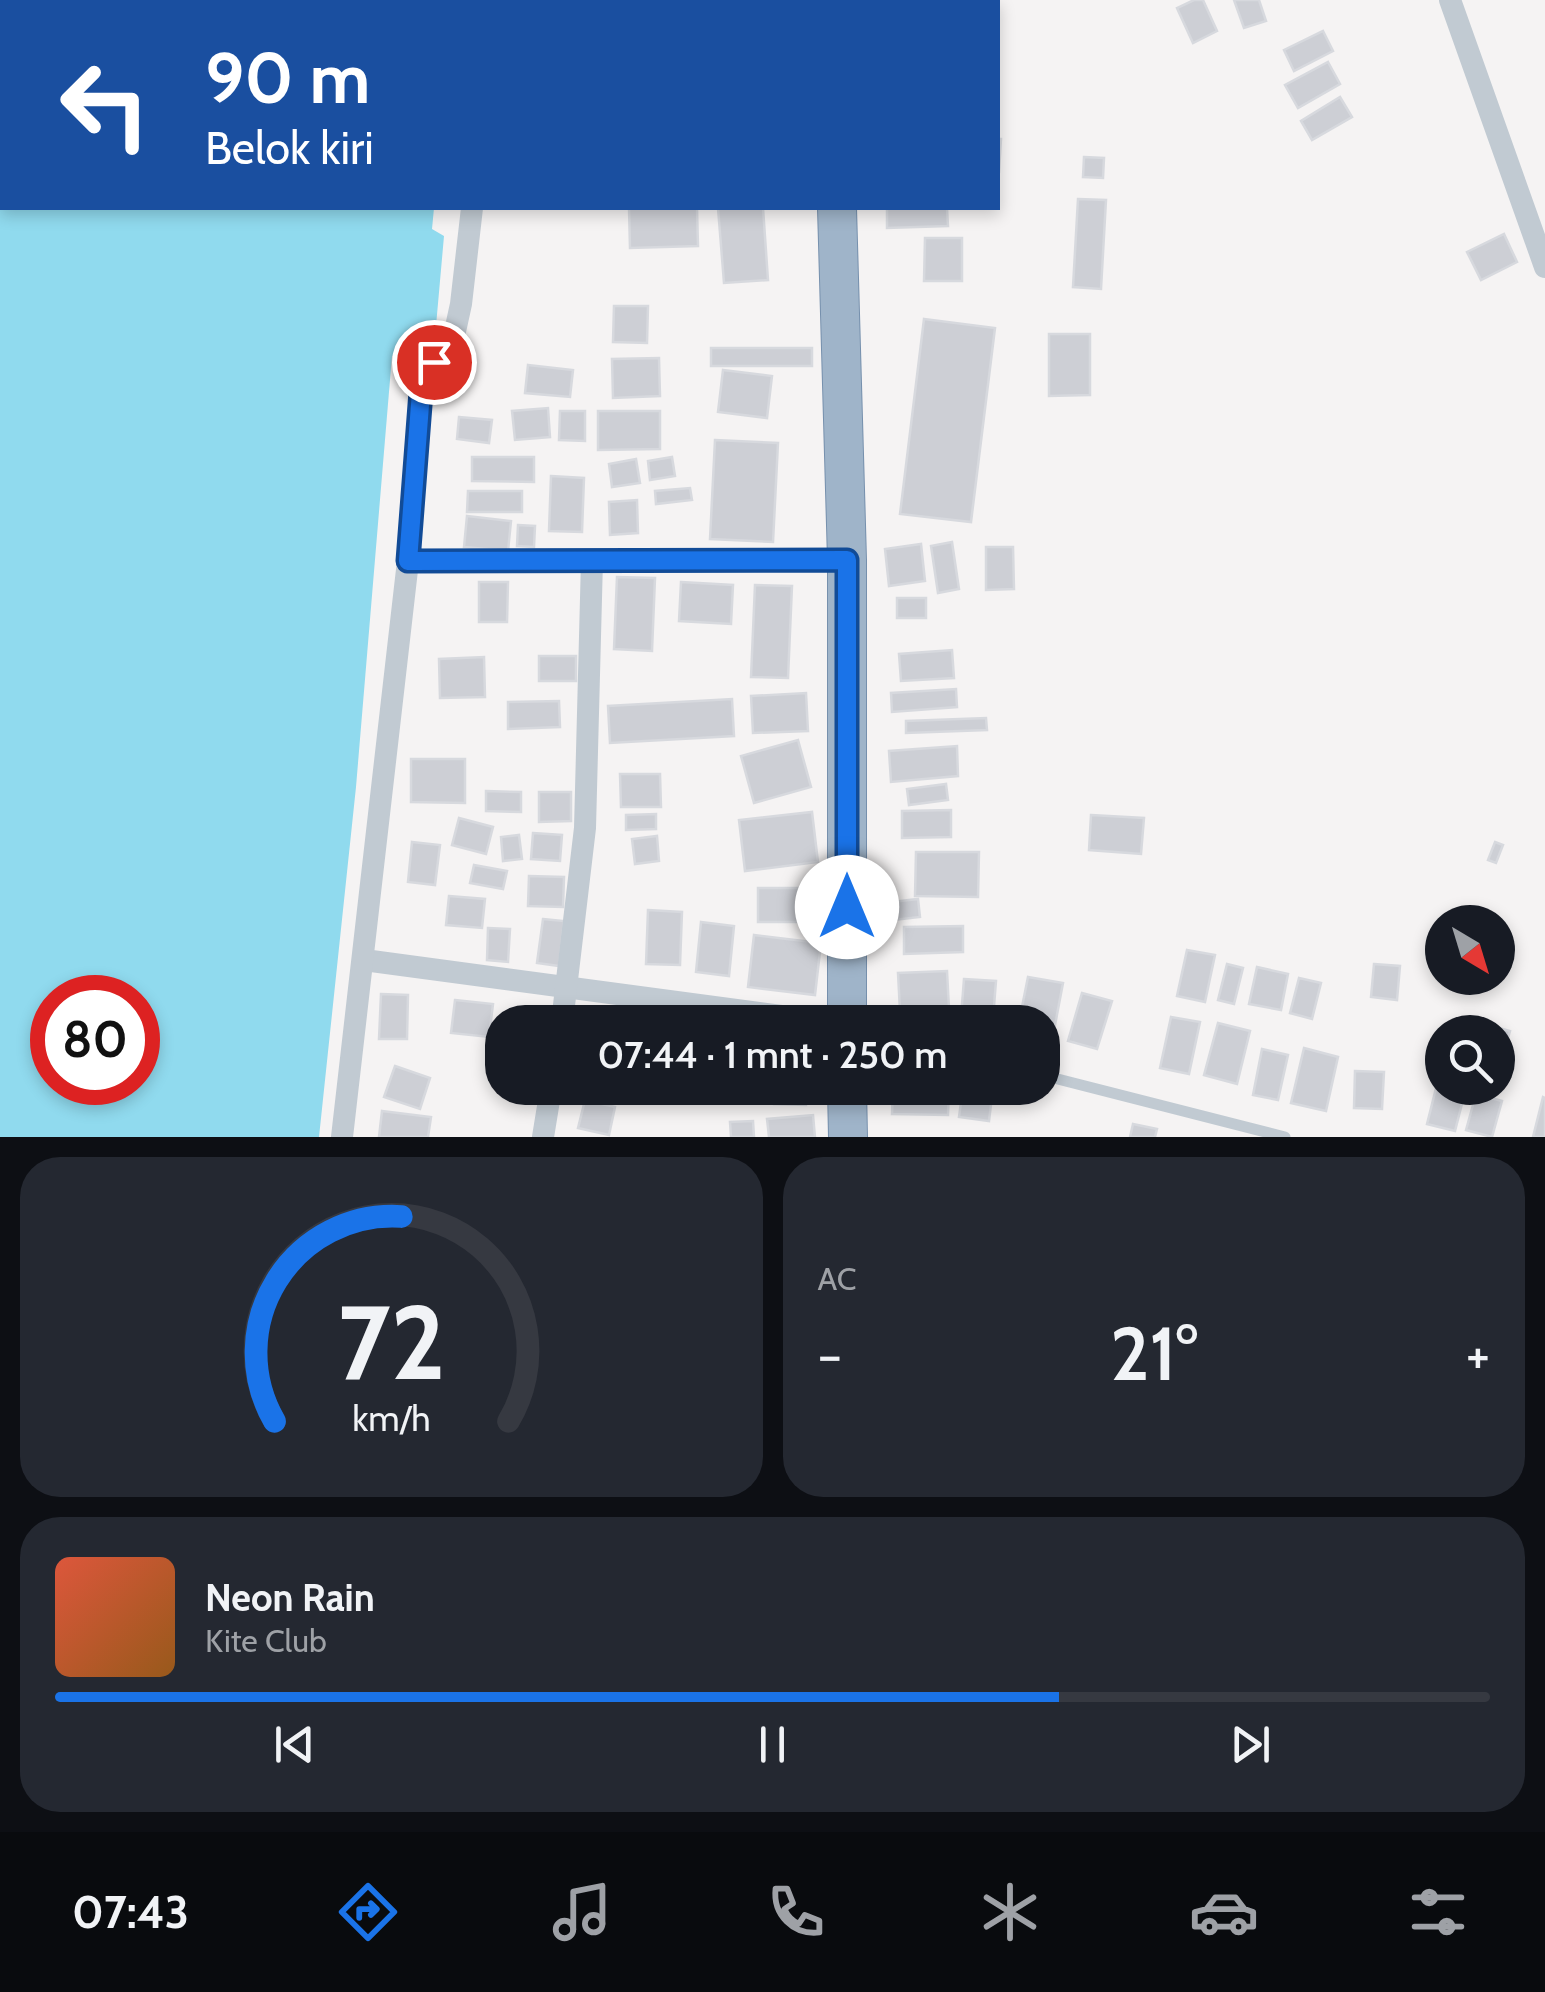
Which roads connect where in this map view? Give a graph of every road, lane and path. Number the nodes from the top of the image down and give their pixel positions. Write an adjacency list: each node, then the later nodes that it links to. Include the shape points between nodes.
1 (1450, 0): 4 (street)
2 (472, 210): 7 (street, via 454,336 422,379)
3 (838, 210): 6 (highway)
4 (1545, 267)
5 (592, 560): 6 (street); 7 (street); 9 (street, via 584,828)
6 (847, 560): 12 (highway)
7 (408, 561): 8 (street)
8 (364, 960): 9 (street); 16 (street)
9 (568, 988): 10 (street); 11 (street)
10 (565, 1005)
11 (697, 1005)
12 (846, 1005)
13 (1060, 1080): 19 (lane)
14 (548, 1105): 17 (street)
15 (847, 1105): 18 (highway)
16 (342, 1137)
17 (543, 1137)
18 (848, 1137)
19 (1284, 1137)

